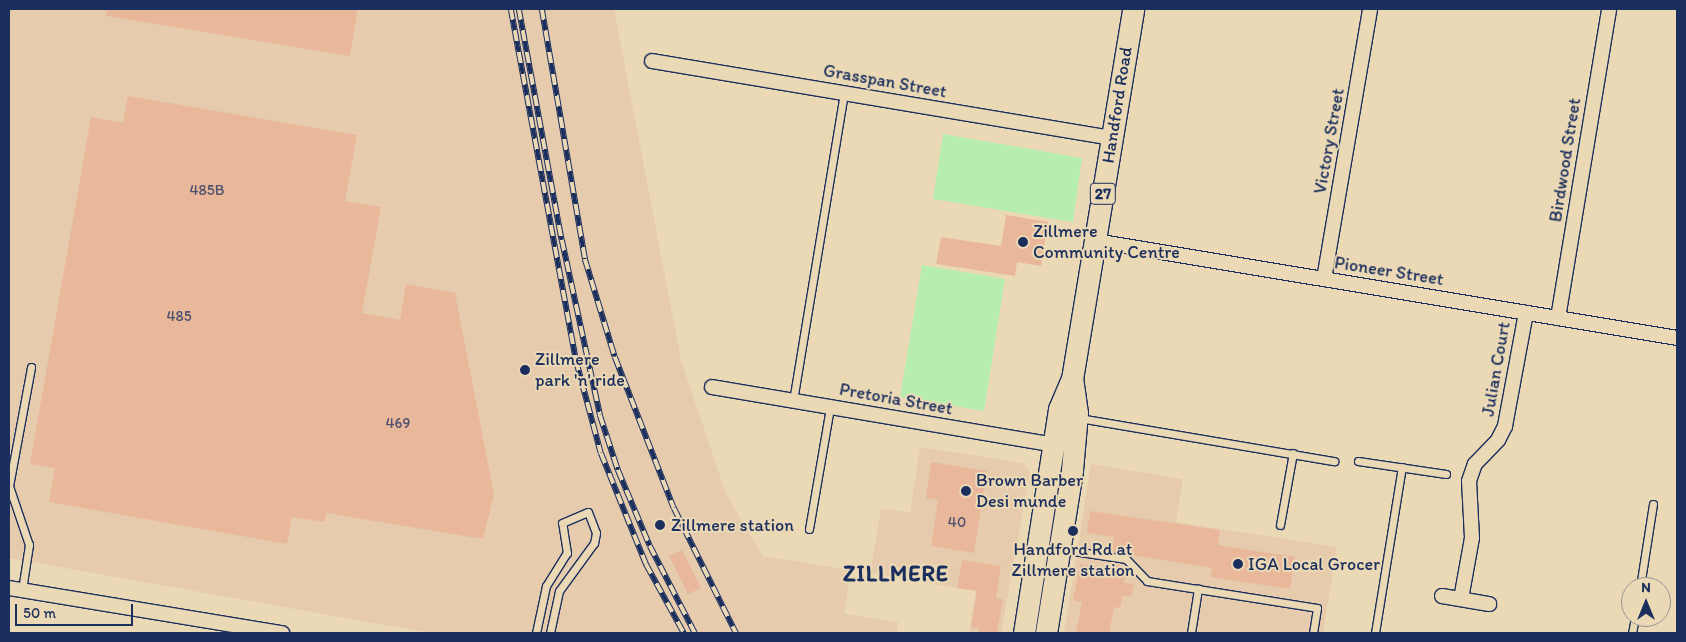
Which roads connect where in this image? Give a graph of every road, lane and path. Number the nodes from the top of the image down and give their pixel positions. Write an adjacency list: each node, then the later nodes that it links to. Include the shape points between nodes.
1 (1133, 9): 6 (main road, Handford Road / 27)
2 (1370, 9): 8 (street, Victory Street)
3 (1609, 9): 10 (street, Birdwood Street)
4 (652, 60): 5 (street, Grasspan Street)
5 (844, 93): 6 (street, Grasspan Street); 15 (lane)
6 (1112, 138): 7 (main road, Handford Road / 27)
7 (1094, 241): 8 (street, Pioneer Street); 13 (main road, Handford Road / 27)
8 (1324, 279): 9 (street, Pioneer Street)
9 (1526, 312): 10 (street, Pioneer Street); 32 (street, Julian Court, via 1505,426 1498,440 1475,464 1469,480 1472,538)
10 (1558, 318): 11 (street, Pioneer Street)
11 (1677, 338)
12 (31, 367): 29 (lane, via 9,486 29,545)
13 (1072, 379): 17 (main road, Handford Road / 27); 18 (main road, Handford Road / 27, via 1059,409)
14 (712, 388): 15 (street, Pretoria Street)
15 (793, 401): 16 (street, Pretoria Street)
16 (830, 407): 18 (street, Pretoria Street); 26 (lane)
17 (1076, 417): 18 (main road, Handford Road / 27); 19 (lane)
18 (1064, 446): 27 (main road, Handford Road / 27)
19 (1293, 453): 20 (lane); 25 (lane)
20 (1334, 461)
21 (1358, 461): 22 (lane)
22 (1402, 467): 23 (lane); 41 (lane)
23 (1446, 474)
24 (1653, 504): 28 (lane)
25 (1280, 525)
26 (809, 528)
27 (1049, 548): 30 (lane, via 1126,559 1147,581); 37 (main road, Handford Road / 27); 38 (main road, Handford Road / 27)
28 (1642, 577)
29 (15, 589): 34 (street)
30 (1198, 589): 39 (lane); 40 (lane, via 1317,608)
31 (1442, 596): 32 (street)
32 (1461, 599): 33 (street)
33 (1489, 604)
34 (282, 633)
35 (536, 633): 36 (lane, via 546,586 567,553 562,523 588,512 595,529 594,543 559,591)
36 (550, 633)
37 (1024, 633)
38 (1046, 633)
39 (1190, 633)
40 (1313, 633)
41 (1375, 633)

